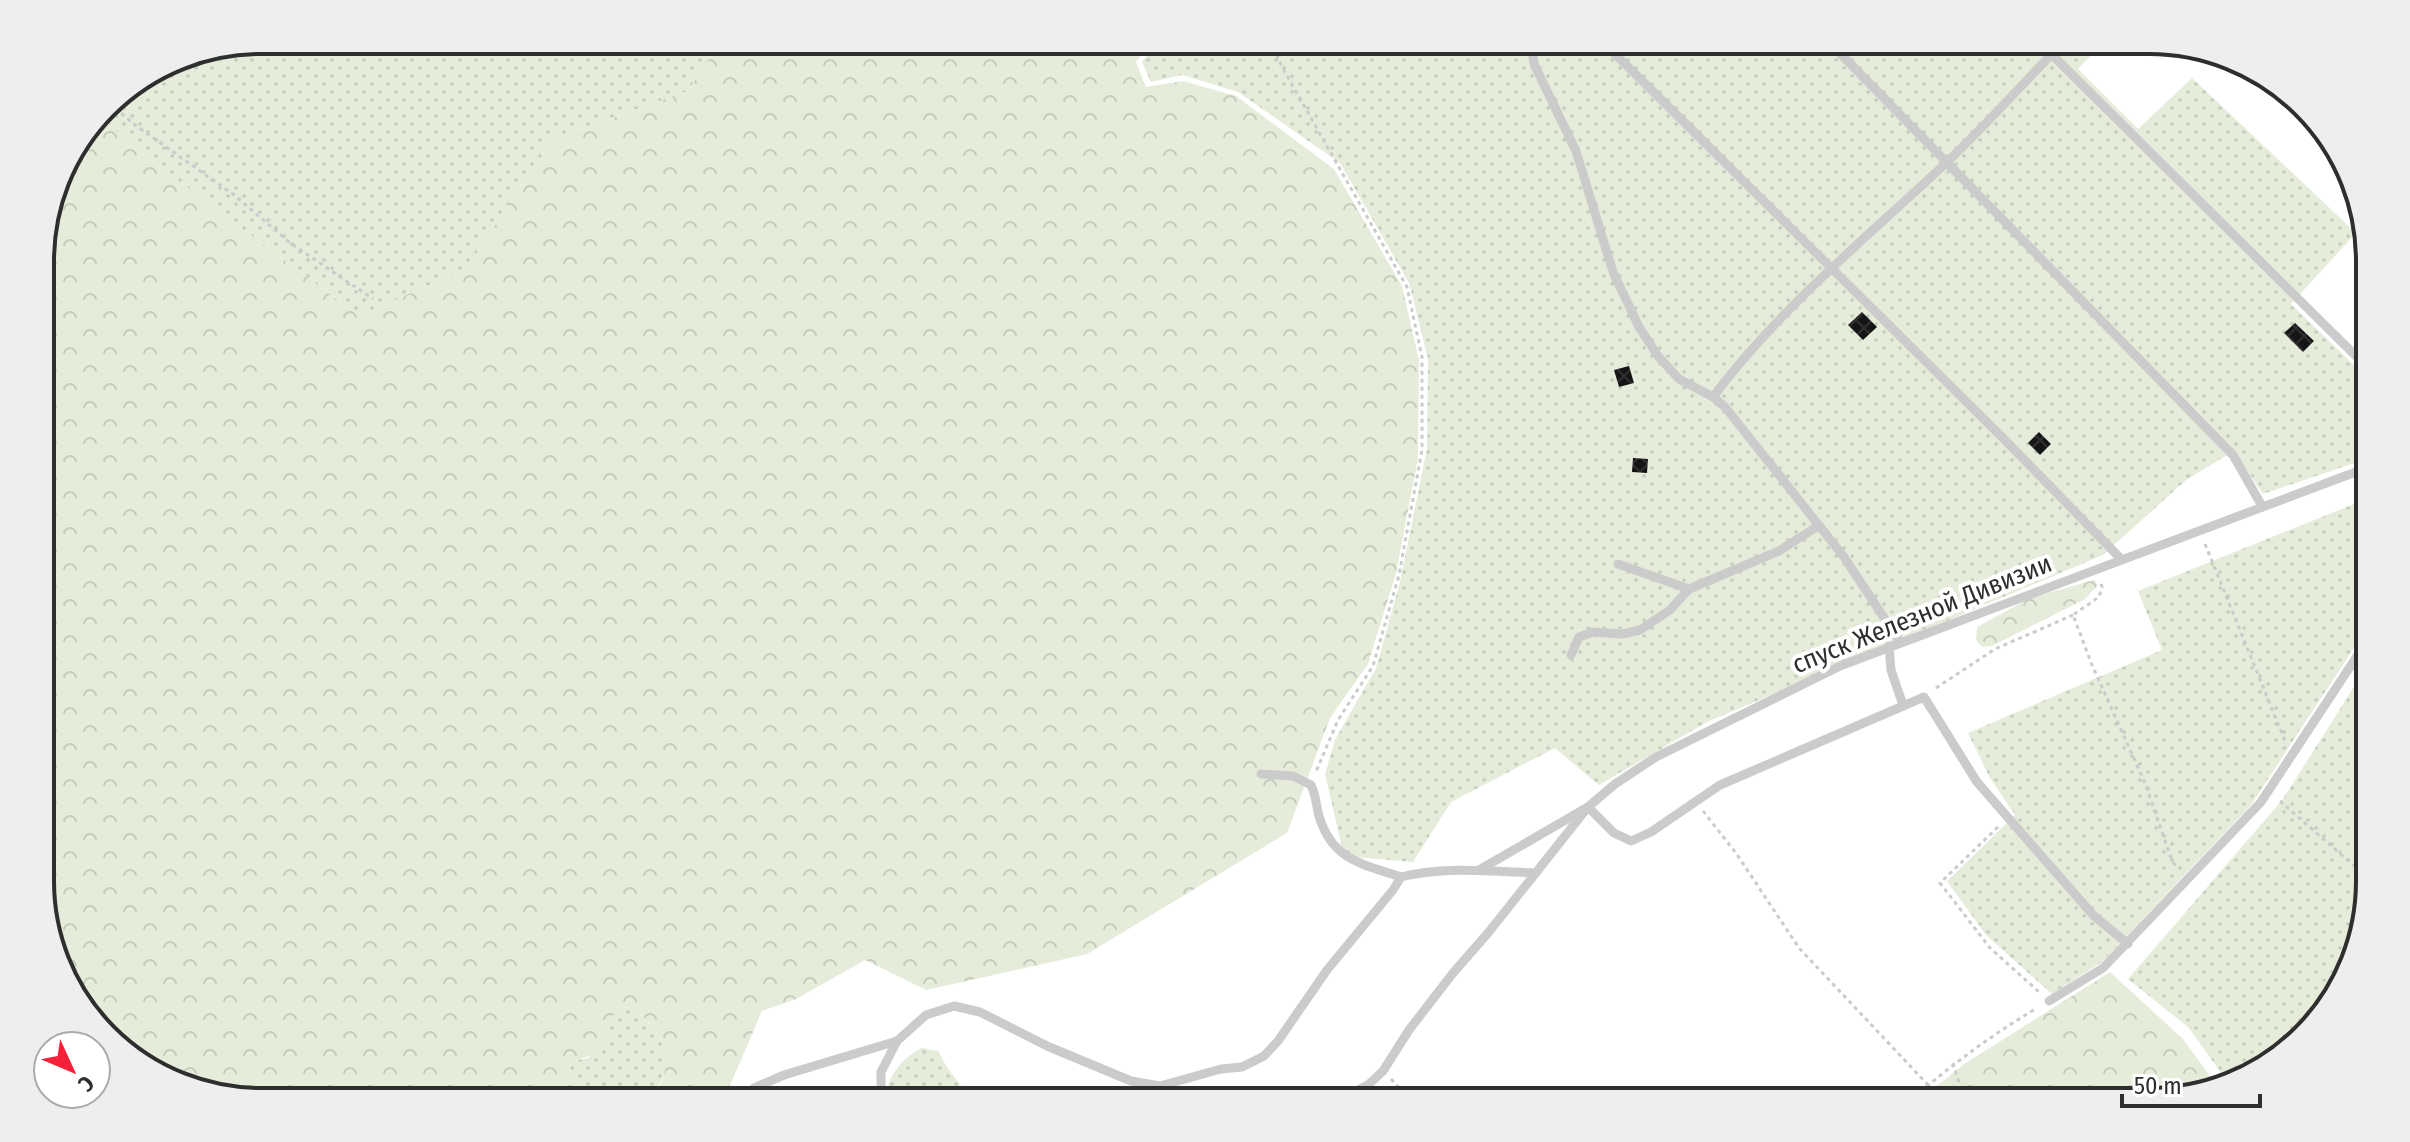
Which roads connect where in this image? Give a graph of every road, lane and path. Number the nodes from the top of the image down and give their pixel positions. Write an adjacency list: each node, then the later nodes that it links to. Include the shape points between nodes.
1 (1276, 54): 29 (path, via 1407,287 1422,357 1422,450 1399,575 1373,666 1338,720)
2 (1533, 54): 11 (lane, via 1576,151 1613,272 1639,327 1679,379)
3 (1615, 54): 8 (lane)
4 (1841, 54): 7 (lane)
5 (2051, 55): 7 (lane); 10 (lane)
6 (118, 111): 9 (path, via 289,242)
7 (1947, 162): 8 (lane); 13 (lane, via 2233,455)
8 (1832, 267): 11 (lane, via 1737,364); 16 (lane)
9 (373, 299)
10 (2356, 356)
11 (1713, 397): 14 (lane)
12 (2356, 472): 13 (lane, спуск Железной Дивизии)
13 (2262, 506): 15 (lane, спуск Железной Дивизии)
14 (1818, 526): 19 (lane, via 1779,551); 21 (lane)
15 (2200, 529): 16 (lane, спуск Железной Дивизии); 27 (path)
16 (2121, 559): 18 (lane, спуск Железной Дивизии)
17 (1618, 564): 19 (lane)
18 (2095, 569): 20 (path, via 2102,587 2099,597); 21 (lane, спуск Железной Дивизии)
19 (1689, 589): 23 (lane, via 1640,630 1579,637)
20 (2073, 615): 25 (path, via 1995,649); 38 (path)
21 (1900, 642): 22 (lane, спуск Железной Дивизии)
22 (1889, 646): 26 (lane); 32 (lane, спуск Железной Дивизии, via 1656,757)
23 (1571, 655)
24 (2356, 658): 27 (lane)
25 (1924, 697): 26 (lane); 33 (lane, via 1977,782)
26 (1903, 705): 31 (lane, via 1720,785)
27 (2291, 757): 30 (lane)
28 (1261, 774): 29 (lane, via 1293,776)
29 (1311, 785): 37 (lane, via 1336,849)
30 (2268, 790): 34 (path); 38 (lane)
31 (1696, 801): 32 (lane, via 1631,841 1614,833); 44 (path, via 1799,948)
32 (1588, 807): 35 (lane); 36 (lane, спуск Железной Дивизии)
33 (2008, 817): 39 (lane, via 2093,915); 40 (path, via 1940,883 1990,948)
34 (2356, 868)
35 (1479, 870): 36 (lane); 37 (lane)
36 (1535, 873): 43 (lane, спуск Железной Дивизии, via 1409,1030)
37 (1401, 877): 41 (lane, via 1278,1041 1242,1067 1160,1086 1131,1081 980,1012 954,1006 926,1015)
38 (2185, 883): 39 (lane)
39 (2128, 944): 40 (lane, via 2103,968)
40 (2049, 1001): 42 (path)
41 (897, 1041): 45 (lane); 46 (lane, via 881,1072)
42 (1953, 1063): 44 (path); 50 (path)
43 (1383, 1071): 47 (lane); 48 (path)
44 (1928, 1085): 49 (path)
45 (754, 1088)
46 (881, 1088)
47 (1362, 1088)
48 (1399, 1088)
49 (1924, 1088)
50 (1961, 1088)

